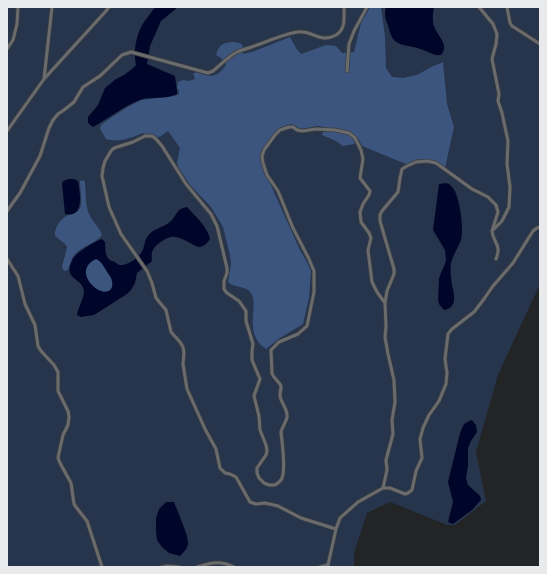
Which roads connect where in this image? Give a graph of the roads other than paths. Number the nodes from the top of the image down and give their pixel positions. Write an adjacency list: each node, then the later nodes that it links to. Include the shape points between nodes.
1 (18, 7): 9 (lane, via 13,40)
2 (52, 7): 11 (lane)
3 (109, 7): 11 (lane)
4 (344, 7): 13 (lane, via 343,26 333,37 316,37 297,32 237,52 213,72 208,73 131,52 125,54 83,87 74,102 53,120 40,156 20,194)
5 (367, 7): 10 (lane, via 349,44)
6 (479, 7): 15 (lane, via 493,24 497,34 492,59 498,101 508,141 509,207 502,221)
7 (507, 7): 8 (lane, via 512,26)
8 (540, 44)
9 (7, 49)
10 (347, 71)
11 (44, 79): 12 (lane)
12 (7, 131)
13 (7, 211)
14 (540, 227): 19 (lane, via 533,231 513,263 474,312 448,334 446,384 421,435 422,458 412,490 405,494)
15 (492, 231): 16 (lane, via 499,250); 18 (lane, via 498,212 496,205 488,197 472,189 436,163 416,162 407,166 401,171 398,192 380,215 394,269)
16 (496, 258)
17 (7, 259): 22 (lane, via 18,276 25,304 35,325 38,346 58,372 58,391 69,417 58,458 71,483 74,504 88,521)
18 (385, 303): 19 (lane, via 385,337 394,380 395,402); 20 (lane, via 372,282 368,250 371,238 361,222 361,208 370,191 360,178 363,159 355,138 349,133 334,130 303,131 289,127 280,130 264,150 263,163 309,259 314,272 314,292 307,326 298,334 277,343 271,350 272,373 281,386 280,397 287,416 281,432 284,467 282,478 275,485 264,484 259,478 257,468 267,451 254,396 260,379 252,360 253,344 246,321 246,311 239,301 224,289 227,268 217,226 162,146 152,136 145,136 114,148 105,161 102,176 108,207 121,234 147,271 156,298 166,310 171,332 183,347 187,389 216,450 220,468 236,478 250,502 278,506 301,518)
19 (383, 488): 20 (lane, via 358,502 340,518)
20 (336, 529): 21 (lane)
21 (328, 566): 27 (lane)
22 (102, 567)
23 (162, 567): 24 (lane)
24 (179, 567)
25 (196, 567): 26 (lane, via 220,563)
26 (234, 567)
27 (320, 567)

